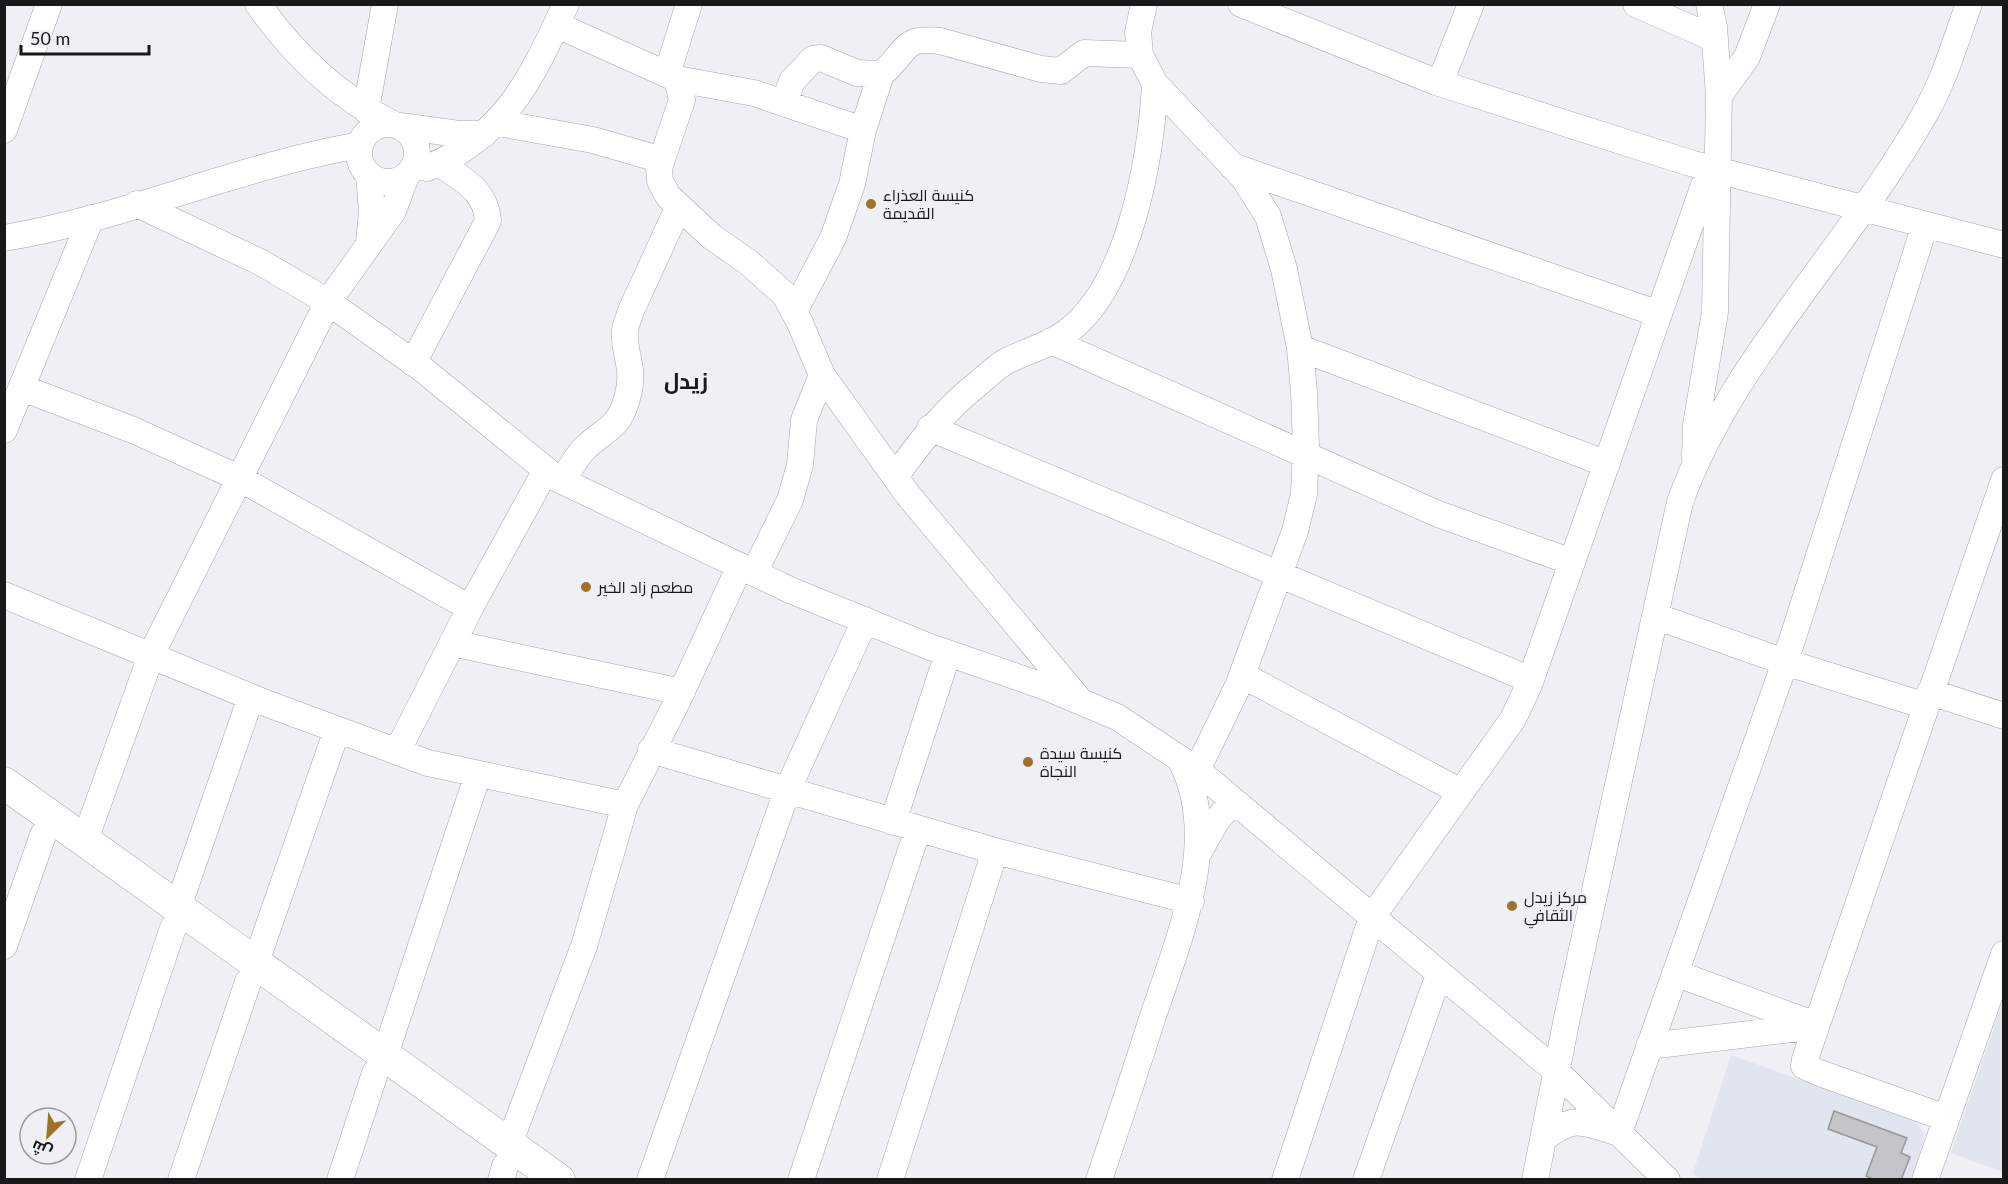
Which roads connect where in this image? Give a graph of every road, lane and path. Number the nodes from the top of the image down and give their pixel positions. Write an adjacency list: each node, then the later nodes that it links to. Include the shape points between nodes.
1 (49, 4): 24 (street)
2 (258, 4): 21 (street)
3 (385, 4): 21 (street)
4 (689, 4): 16 (street)
5 (1144, 4): 14 (street, via 1138,32)
6 (1241, 4): 17 (street)
7 (1471, 4): 17 (street)
8 (1636, 4): 13 (street)
9 (1708, 4): 13 (street)
10 (1767, 4): 19 (street, via 1747,57)
11 (1969, 4): 35 (street, via 1928,109)
12 (561, 15): 16 (street); 23 (street, via 529,82)
13 (1715, 39): 19 (street)
14 (1140, 55): 15 (street, via 1084,53 1060,71 923,39 908,44); 18 (street)
15 (881, 74): 20 (street, via 857,73 821,58 813,59 792,81); 25 (street)
16 (672, 76): 20 (street); 27 (street, via 682,100)
17 (1440, 83): 30 (street)
18 (1155, 84): 29 (street); 44 (street, via 1142,183 1126,241 1087,314 1067,333)
19 (1719, 96): 30 (street)
20 (784, 103): 25 (street)
21 (360, 123): 22 (street); 26 (street); 31 (street, via 359,159)
22 (395, 124): 23 (street, via 459,135); 32 (street, via 411,134 417,147 416,161)
23 (491, 128): 27 (street, via 593,140); 28 (street)
24 (4, 130)
25 (863, 130): 42 (street, via 852,184 833,238)
26 (315, 155): 31 (street); 33 (street)
27 (662, 160): 34 (street, via 660,181)
28 (439, 163): 32 (street); 46 (street, via 480,194 487,205 488,221)
29 (1232, 166): 43 (street); 45 (street, via 1268,216 1284,269)
30 (1715, 170): 35 (street); 43 (street); 52 (street, via 1715,312 1696,425)
31 (367, 174): 32 (street, via 387,182); 40 (street, via 372,212)
32 (408, 175): 40 (street, via 399,200)
33 (137, 204): 36 (street); 41 (street, via 262,263)
34 (679, 207): 42 (street, via 778,289); 54 (street, via 630,313 625,332 632,367 630,390 618,421)
35 (1862, 209): 37 (street); 52 (street, via 1740,385)
36 (91, 218): 38 (street, via 54,230); 48 (street)
37 (1925, 225): 39 (street); 68 (street)
38 (4, 237)
39 (2004, 244)
40 (368, 248): 41 (street)
41 (328, 302): 46 (street); 56 (street)
42 (794, 312): 47 (street)
43 (1659, 314): 53 (street)
44 (1051, 341): 49 (street, via 1004,363 958,399); 51 (street)
45 (1300, 348): 51 (street); 53 (street)
46 (413, 363): 54 (street)
47 (822, 375): 55 (street); 59 (street, via 804,420 800,465 790,500)
48 (22, 388): 50 (street); 56 (street, via 133,430)
49 (930, 428): 55 (street); 60 (street)
50 (4, 430)
51 (1306, 457): 58 (street, via 1438,514); 60 (street, via 1304,494)
52 (1695, 462): 63 (street, via 1680,502)
53 (1607, 464): 58 (street)
54 (554, 476): 59 (street); 62 (street)
55 (895, 477): 74 (street)
56 (239, 478): 62 (street); 67 (street)
57 (2004, 480): 73 (street)
58 (1572, 562): 70 (street)
59 (747, 569): 64 (street); 71 (street)
60 (1279, 574): 69 (street); 70 (street)
61 (4, 595): 67 (street)
62 (470, 608): 65 (street)
63 (1655, 616): 68 (street); 104 (street)
64 (865, 620): 66 (street); 82 (street)
65 (452, 643): 71 (street); 78 (street)
66 (948, 653): 74 (street); 87 (street)
67 (151, 657): 72 (street); 90 (street)
68 (1785, 662): 73 (street); 99 (street)
69 (1242, 675): 79 (street); 83 (street)
70 (1531, 680): 83 (street, via 1512,719)
71 (682, 692): 77 (street)
72 (251, 697): 76 (street); 94 (street)
73 (1928, 699): 75 (street); 101 (street)
74 (1081, 702): 79 (street, via 1117,717)
75 (2004, 716)
76 (337, 730): 78 (street); 98 (street)
77 (651, 750): 82 (street); 85 (street)
78 (397, 752): 80 (street)
79 (1188, 764): 84 (street); 92 (street, via 1198,831)
80 (478, 774): 85 (street); 103 (street)
81 (4, 783): 90 (main road)
82 (787, 791): 87 (street); 113 (street)
83 (1461, 792): 95 (street)
84 (1234, 801): 92 (street, via 1217,820); 95 (street)
85 (625, 806): 108 (street, via 584,946)
86 (4, 807): 89 (main road)
87 (893, 822): 88 (street)
88 (918, 829): 91 (street); 114 (street)
89 (43, 835): 94 (main road); 96 (street)
90 (85, 840): 94 (main road)
91 (995, 851): 93 (street); 115 (street)
92 (1195, 861): 93 (street)
93 (1191, 901): 116 (street)
94 (176, 917): 98 (main road); 109 (street)
95 (1372, 917): 100 (street); 117 (street)
96 (4, 946)
97 (2004, 954): 105 (street)
98 (252, 972): 103 (main road); 110 (street)
99 (1675, 973): 101 (street); 102 (street)
100 (1439, 974): 104 (street); 118 (street)
101 (1816, 1026): 102 (street); 105 (street, via 1804,1066)
102 (1650, 1046): 106 (street)
103 (380, 1064): 108 (main road); 111 (street)
104 (1557, 1071): 106 (street); 107 (street)
105 (1946, 1118): 121 (street)
106 (1619, 1133): 107 (street, via 1575,1121 1561,1125); 120 (street)
107 (1543, 1139): 119 (street)
108 (510, 1167): 112 (main road)
109 (88, 1179)
110 (182, 1179)
111 (340, 1179)
112 (559, 1179)
113 (650, 1179)
114 (801, 1179)
115 (890, 1179)
116 (1099, 1179)
117 (1285, 1179)
118 (1366, 1179)
119 (1535, 1179)
120 (1666, 1179)
121 (1925, 1179)

